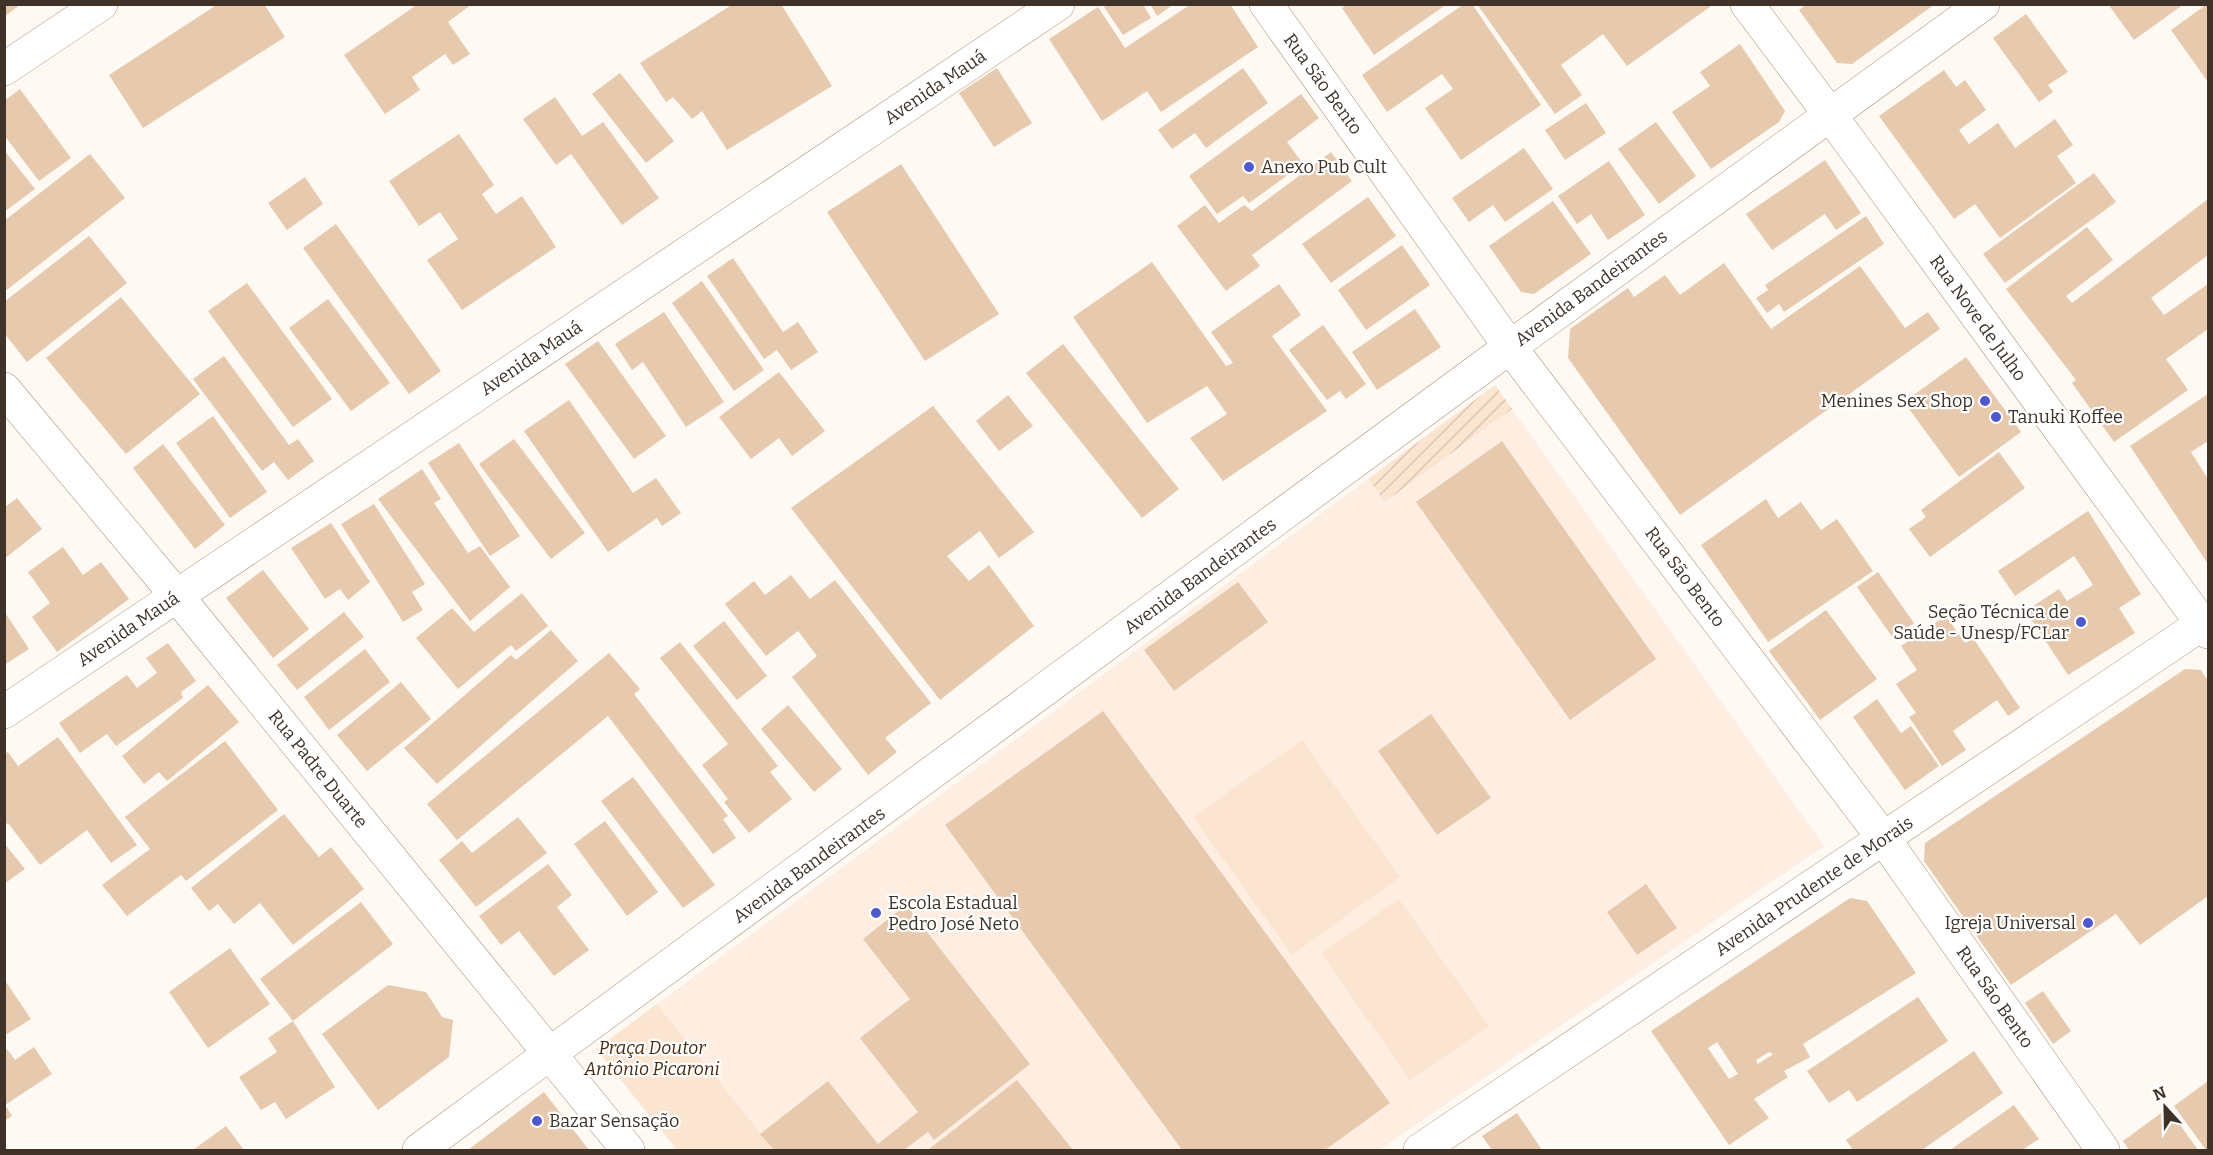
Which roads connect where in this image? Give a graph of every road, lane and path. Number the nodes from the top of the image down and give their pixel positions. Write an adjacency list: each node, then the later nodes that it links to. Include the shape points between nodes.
1 (101, 4): 6 (street)
2 (1058, 4): 10 (street, Avenida Mauá)
3 (1266, 4): 8 (street, Rua São Bento)
4 (1747, 4): 7 (street, Rua Nove de Julho)
5 (1983, 4): 7 (street, Avenida Bandeirantes)
6 (4, 69)
7 (1831, 116): 8 (street, Avenida Bandeirantes); 11 (street, Rua Nove de Julho)
8 (1510, 347): 13 (street, Rua São Bento); 14 (street, Avenida Bandeirantes)
9 (4, 389): 10 (street, Rua Padre Duarte)
10 (177, 596): 12 (street, Avenida Mauá); 14 (street, Rua Padre Duarte)
11 (2206, 625): 13 (street, Avenida Prudente de Morais)
12 (4, 712)
13 (1884, 839): 17 (street, Avenida Prudente de Morais); 18 (street, Rua São Bento)
14 (551, 1055): 15 (street, Avenida Bandeirantes); 16 (street, Rua Padre Duarte)
15 (419, 1150)
16 (628, 1150)
17 (1419, 1150)
18 (2103, 1150)

